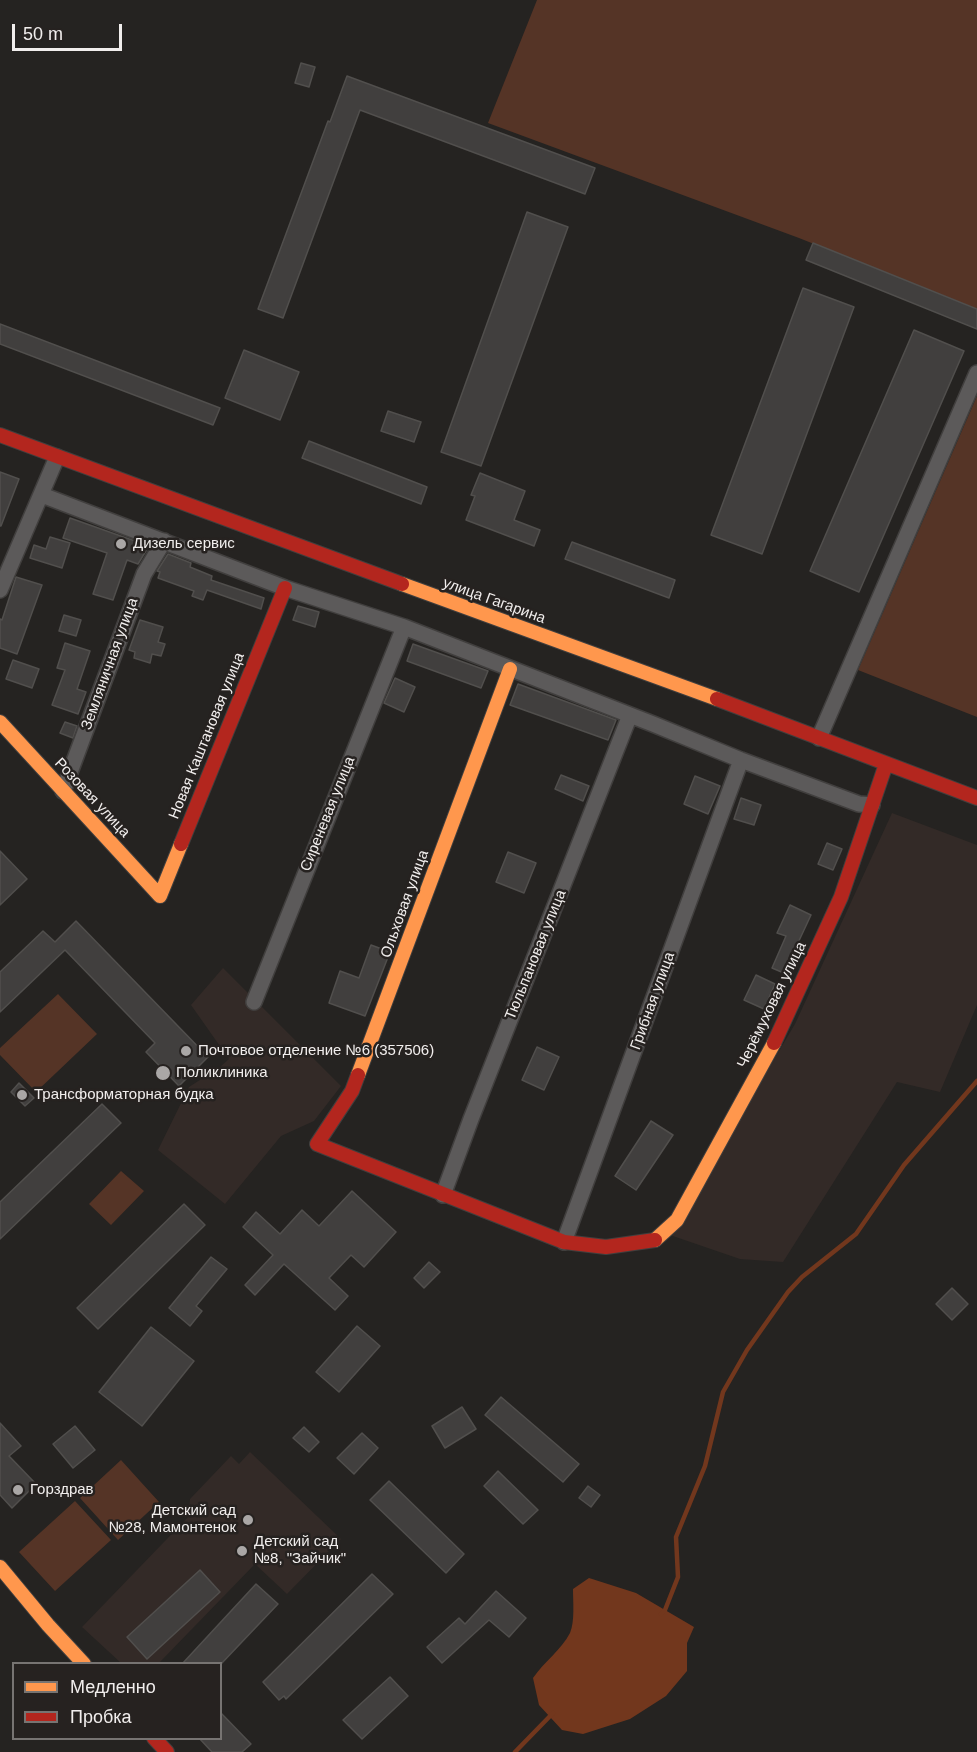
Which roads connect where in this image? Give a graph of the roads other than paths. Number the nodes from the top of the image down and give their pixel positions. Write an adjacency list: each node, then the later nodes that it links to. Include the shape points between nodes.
1 (977, 373): 12 (street)
2 (0, 435): 3 (street, улица Гагарина)
3 (57, 457): 4 (street); 12 (street, улица Гагарина)
4 (42, 495): 5 (street); 7 (street)
5 (164, 541): 6 (street); 15 (street, Земляничная улица, via 144,574)
6 (285, 588): 8 (street); 18 (street, Новая Каштановая улица)
7 (0, 590)
8 (404, 627): 9 (street); 19 (street, Сиреневая улица)
9 (510, 669): 10 (street); 20 (street, Ольховая улица, via 352,1091 317,1144)
10 (630, 715): 13 (street); 20 (street, Тюльпановая улица)
11 (0, 722): 15 (street, Розовая улица)
12 (819, 738): 14 (street, улица Гагарина)
13 (741, 760): 17 (street, via 859,804); 21 (street, Грибная улица)
14 (886, 764): 16 (street, улица Гагарина); 17 (street, Черёмуховая улица)
15 (63, 791): 18 (street, Розовая улица)
16 (977, 798)
17 (872, 805): 21 (street, Черёмуховая улица, via 842,897 782,1028 677,1220 653,1242 606,1247)
18 (160, 896)
19 (254, 1002)
20 (443, 1195): 21 (street)
21 (564, 1242)
22 (0, 1568): 23 (street)
23 (82, 1662)
24 (156, 1740): 25 (street)
25 (167, 1752)

